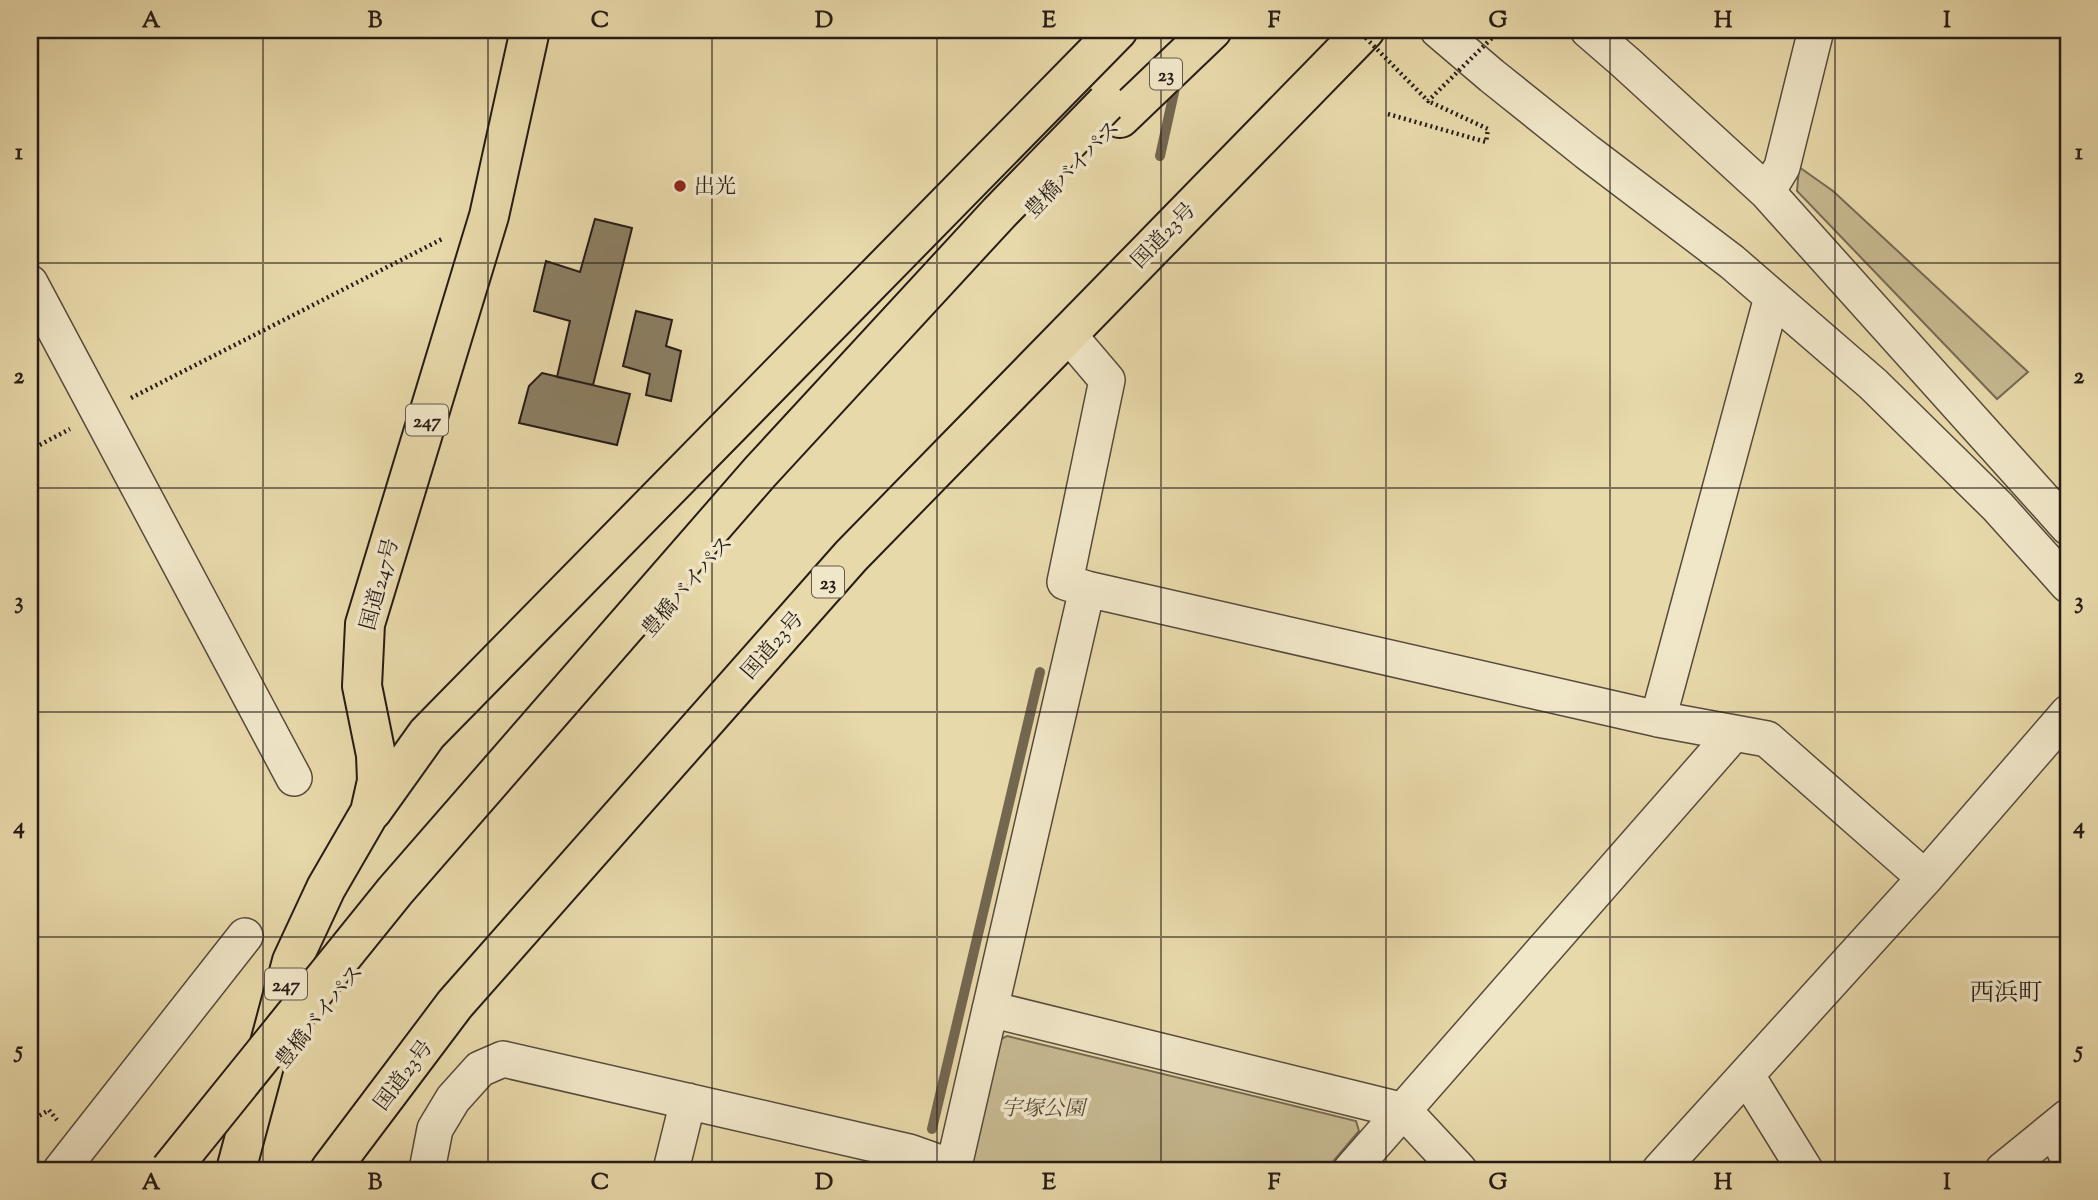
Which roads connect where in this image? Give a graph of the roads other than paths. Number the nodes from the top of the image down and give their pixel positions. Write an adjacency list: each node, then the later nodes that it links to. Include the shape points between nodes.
1 (530, 30): 20 (highway, 国道247号 / 247, via 489,216 365,624 362,686 377,781)
2 (1118, 30): 20 (highway, via 428,734)
3 (1182, 30): 32 (highway, 豊橋バイパス / 23, bridge, via 999,213 760,472 395,891)
4 (1212, 30): 33 (highway, 豊橋バイパス / 23, via 1120,118 775,485 411,902)
5 (1365, 30): 12 (highway, 国道23号 / 23)
6 (1438, 30): 11 (street)
7 (1588, 30): 9 (street)
8 (1816, 30): 9 (street, via 1782,167)
9 (1767, 192): 13 (street)
10 (30, 283): 19 (street)
11 (1772, 297): 14 (street, via 1873,384 1998,507); 17 (street)
12 (1067, 333): 15 (street, via 1107,380 1065,582); 23 (highway, 国道23号 / 23, via 850,556)
13 (2068, 527)
14 (2068, 585)
15 (1087, 589): 17 (street); 24 (street)
16 (2068, 713): 21 (street)
17 (1658, 719): 18 (street)
18 (1734, 733): 21 (street, via 1766,739); 27 (street)
19 (294, 778)
20 (370, 812): 34 (highway, 国道247号 / 247, via 326,888 292,961)
21 (1925, 878): 25 (street)
22 (245, 936): 31 (street)
23 (455, 1004): 35 (highway); 36 (highway, 国道23号 / 23)
24 (990, 1009): 27 (street); 30 (street)
25 (1747, 1076): 41 (street); 42 (street)
26 (688, 1101): 29 (street); 37 (street, via 503,1059 480,1069 453,1099 435,1129); 38 (street)
27 (1404, 1111): 39 (street); 40 (street)
28 (2064, 1135): 43 (street)
29 (907, 1161): 30 (street)
30 (953, 1169)
31 (61, 1170)
32 (170, 1170)
33 (195, 1170)
34 (236, 1170)
35 (312, 1170)
36 (331, 1170)
37 (427, 1170)
38 (671, 1170)
39 (1352, 1170)
40 (1459, 1170)
41 (1660, 1170)
42 (1804, 1170)
43 (2003, 1170)

